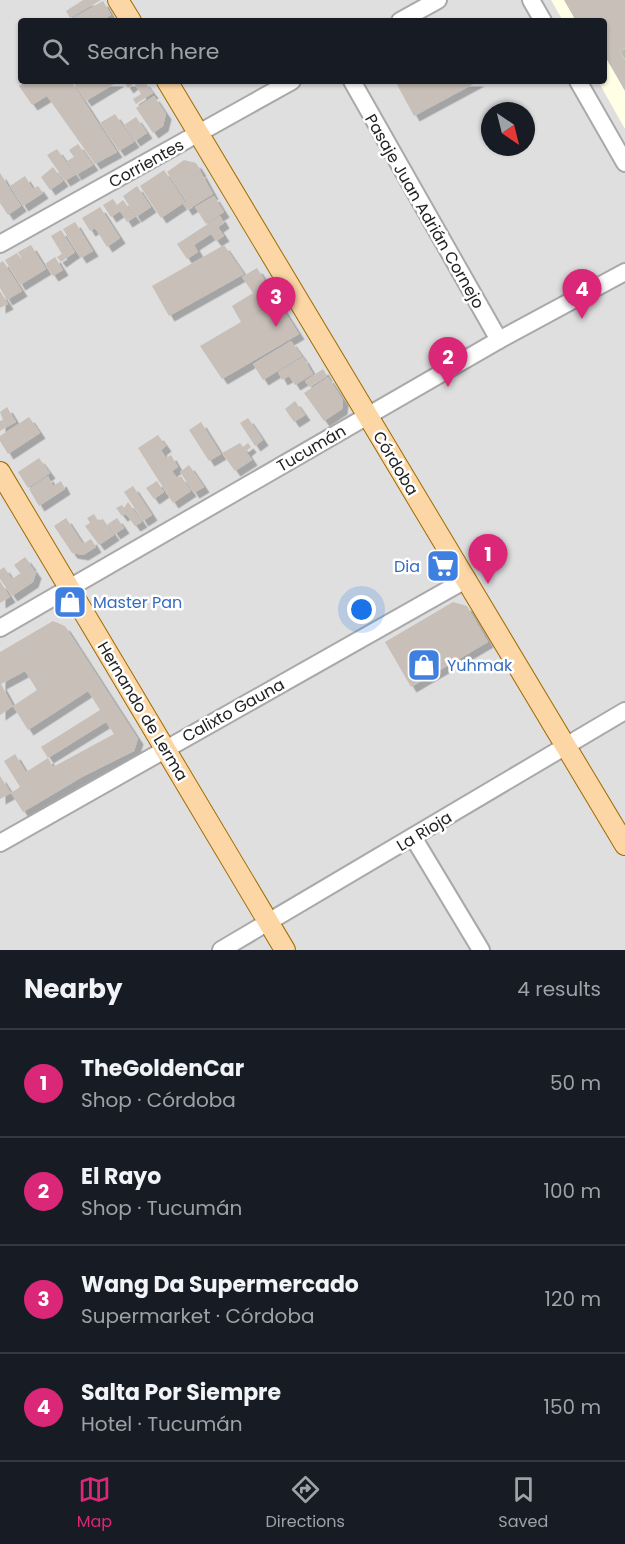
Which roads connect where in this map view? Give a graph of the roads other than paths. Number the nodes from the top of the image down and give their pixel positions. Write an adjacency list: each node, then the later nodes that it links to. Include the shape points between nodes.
1 (118, 0): 4 (main road)
2 (438, 0): 5 (street)
3 (531, 0): 6 (street)
4 (129, 18)
5 (405, 18)
6 (541, 18)
7 (169, 84): 11 (main road, Córdoba)
8 (287, 84): 11 (street, Corrientes)
9 (354, 84): 15 (street, Pasaje Juan Adrián Cornejo)
10 (580, 84): 12 (street)
11 (198, 134): 13 (street, Corrientes); 16 (main road, Córdoba)
12 (625, 163)
13 (0, 244)
14 (625, 272): 15 (street, Tucumán)
15 (499, 340): 16 (street, Tucumán)
16 (366, 415): 18 (main road, Córdoba); 19 (street, Tucumán)
17 (0, 472): 19 (main road, Hernando de Lerma)
18 (467, 579): 22 (main road, Córdoba); 23 (street, Calixto Gauna)
19 (70, 588): 20 (street, Tucumán); 23 (main road, Hernando de Lerma)
20 (0, 628)
21 (625, 711): 22 (street, La Rioja)
22 (567, 746): 24 (street, La Rioja); 26 (main road, Córdoba)
23 (165, 748): 25 (street, Calixto Gauna); 27 (main road, Hernando de Lerma)
24 (413, 837): 27 (street, La Rioja); 30 (street)
25 (0, 843)
26 (625, 845)
27 (269, 922): 28 (street, La Rioja); 29 (main road, Hernando de Lerma)
28 (221, 950)
29 (285, 950)
30 (481, 950)

